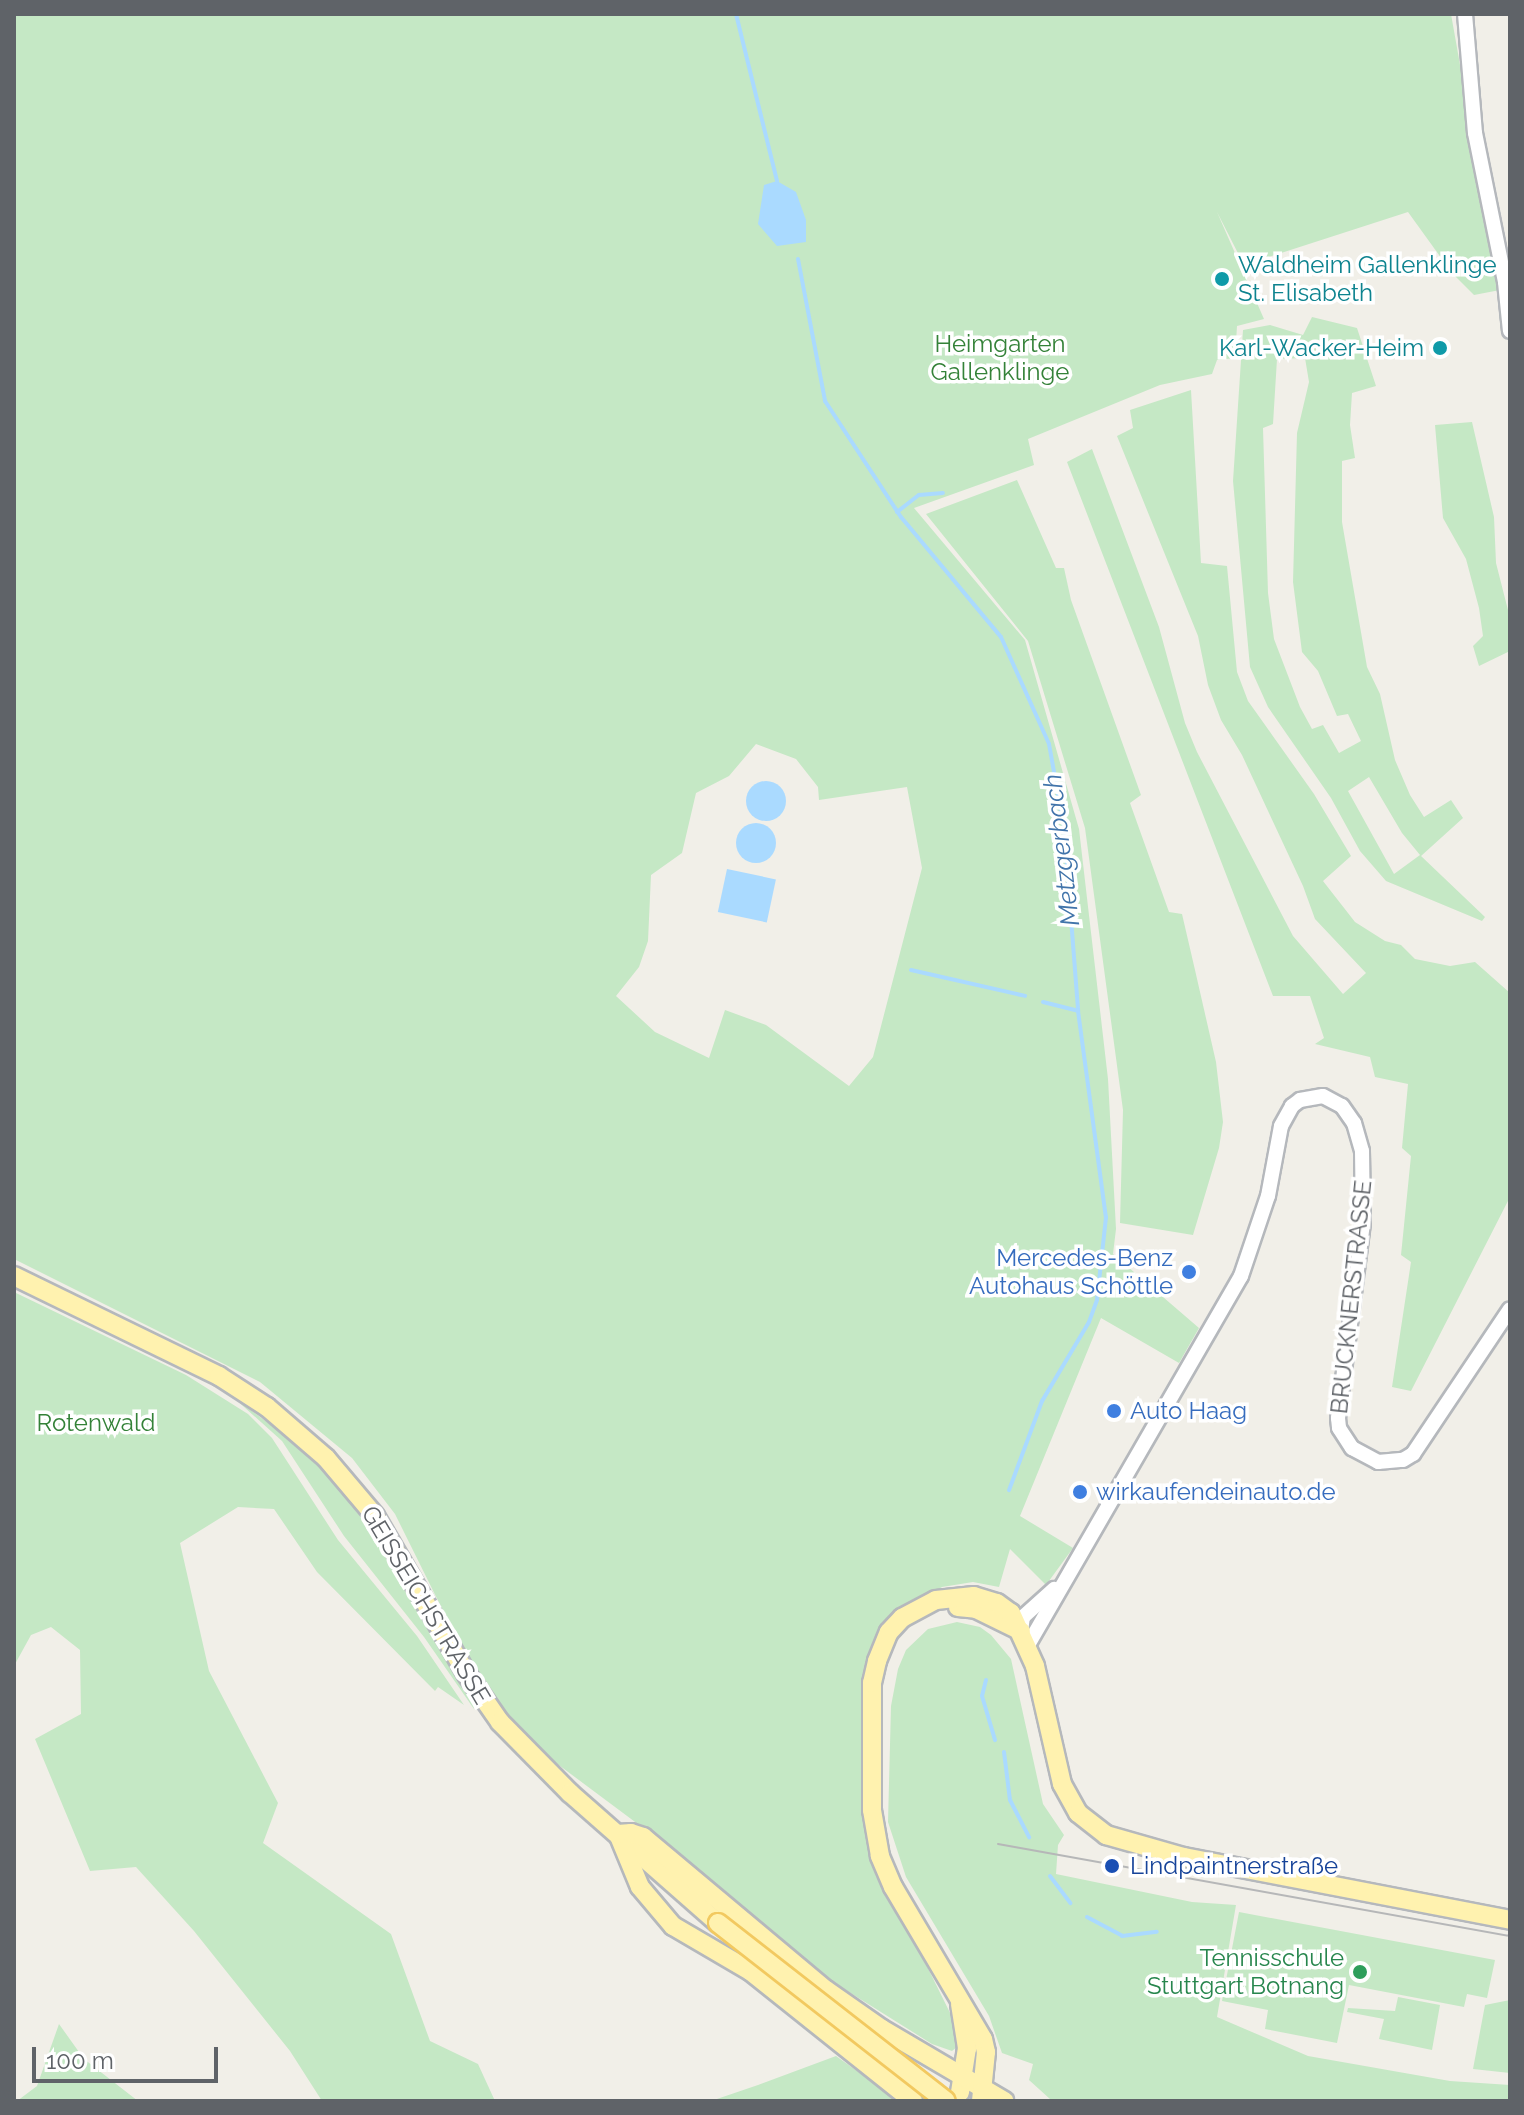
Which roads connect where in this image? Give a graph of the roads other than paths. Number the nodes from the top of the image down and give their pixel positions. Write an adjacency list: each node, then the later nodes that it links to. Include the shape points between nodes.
1 (1465, 14): 2 (street, via 1475,133)
2 (1510, 331)
3 (14, 1276): 7 (main road, GEISSEICHSTRASSE, via 219,1376 267,1407 326,1458 392,1542 489,1709)
4 (1510, 1309): 5 (street, BRUCKNERSTRASSE, via 1413,1454 1378,1462 1352,1448 1338,1418 1363,1223 1362,1151 1354,1123 1333,1099 1310,1097 1292,1106 1281,1126 1266,1204 1241,1276)
5 (1066, 1575): 6 (street); 6 (street)
6 (1021, 1627): 9 (main road, via 1062,1784 1078,1813 1106,1835 1184,1857); 11 (main road, via 967,1607 927,1615 896,1642 875,1716 872,1810 880,1856)
7 (618, 1834): 8 (main road, GEISSEICHSTRASSE); 10 (main road, GEISSEICHSTRASSE, via 650,1900 673,1926); 12 (main road, GEISSEICHSTRASSE, via 643,1837 826,1990)
8 (690, 1899): 10 (main road, via 680,1919); 12 (main road, GEISSEICHSTRASSE, bridge)
9 (1510, 1920)
10 (700, 1943): 13 (main road, GEISSEICHSTRASSE, via 750,1971)
11 (959, 1997): 12 (main road, via 967,2048); 14 (main road, via 986,2052)
12 (957, 2090): 13 (main road, GEISSEICHSTRASSE, via 944,2096); 14 (main road, GEISSEICHSTRASSE)
13 (908, 2096)
14 (981, 2096): 15 (main road, GEISSEICHSTRASSE)
15 (1004, 2101)

